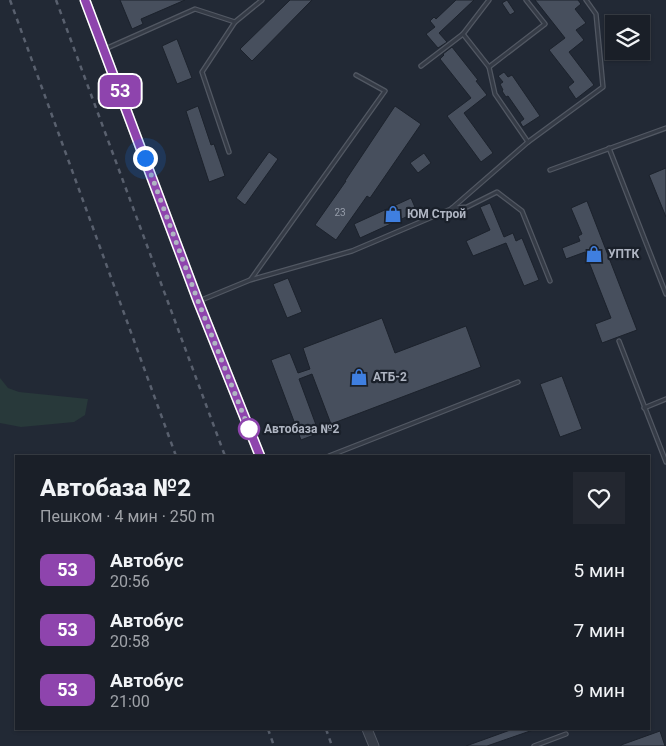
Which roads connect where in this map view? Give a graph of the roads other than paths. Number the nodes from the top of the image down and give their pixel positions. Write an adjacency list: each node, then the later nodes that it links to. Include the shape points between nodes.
1 (85, 0): 8 (street)
2 (262, 0): 6 (lane)
3 (489, 0): 7 (lane)
4 (526, 0): 10 (lane, via 545,24)
5 (586, 0): 13 (lane, via 596,14 604,88)
6 (235, 22): 8 (lane, via 195,9); 15 (lane, via 202,72)
7 (463, 34): 9 (lane); 10 (lane)
8 (104, 50): 21 (street)
9 (421, 66)
10 (489, 67): 13 (lane, via 495,94)
11 (356, 75): 18 (lane, via 385,91)
12 (666, 128): 14 (lane)
13 (528, 142): 17 (lane)
14 (609, 148): 16 (lane); 20 (lane)
15 (229, 152)
16 (550, 170)
17 (451, 208): 18 (lane, via 352,251); 19 (lane, via 467,207 497,192 522,212)
18 (250, 280): 21 (lane)
19 (550, 281)
20 (666, 294)
21 (198, 301): 26 (street)
22 (619, 341): 25 (lane)
23 (518, 382): 27 (lane)
24 (666, 398): 25 (lane)
25 (644, 408): 28 (lane)
26 (260, 455)
27 (332, 455)
28 (666, 462)
29 (367, 730): 31 (street)
30 (566, 734): 32 (lane)
31 (374, 746)
32 (534, 746)

